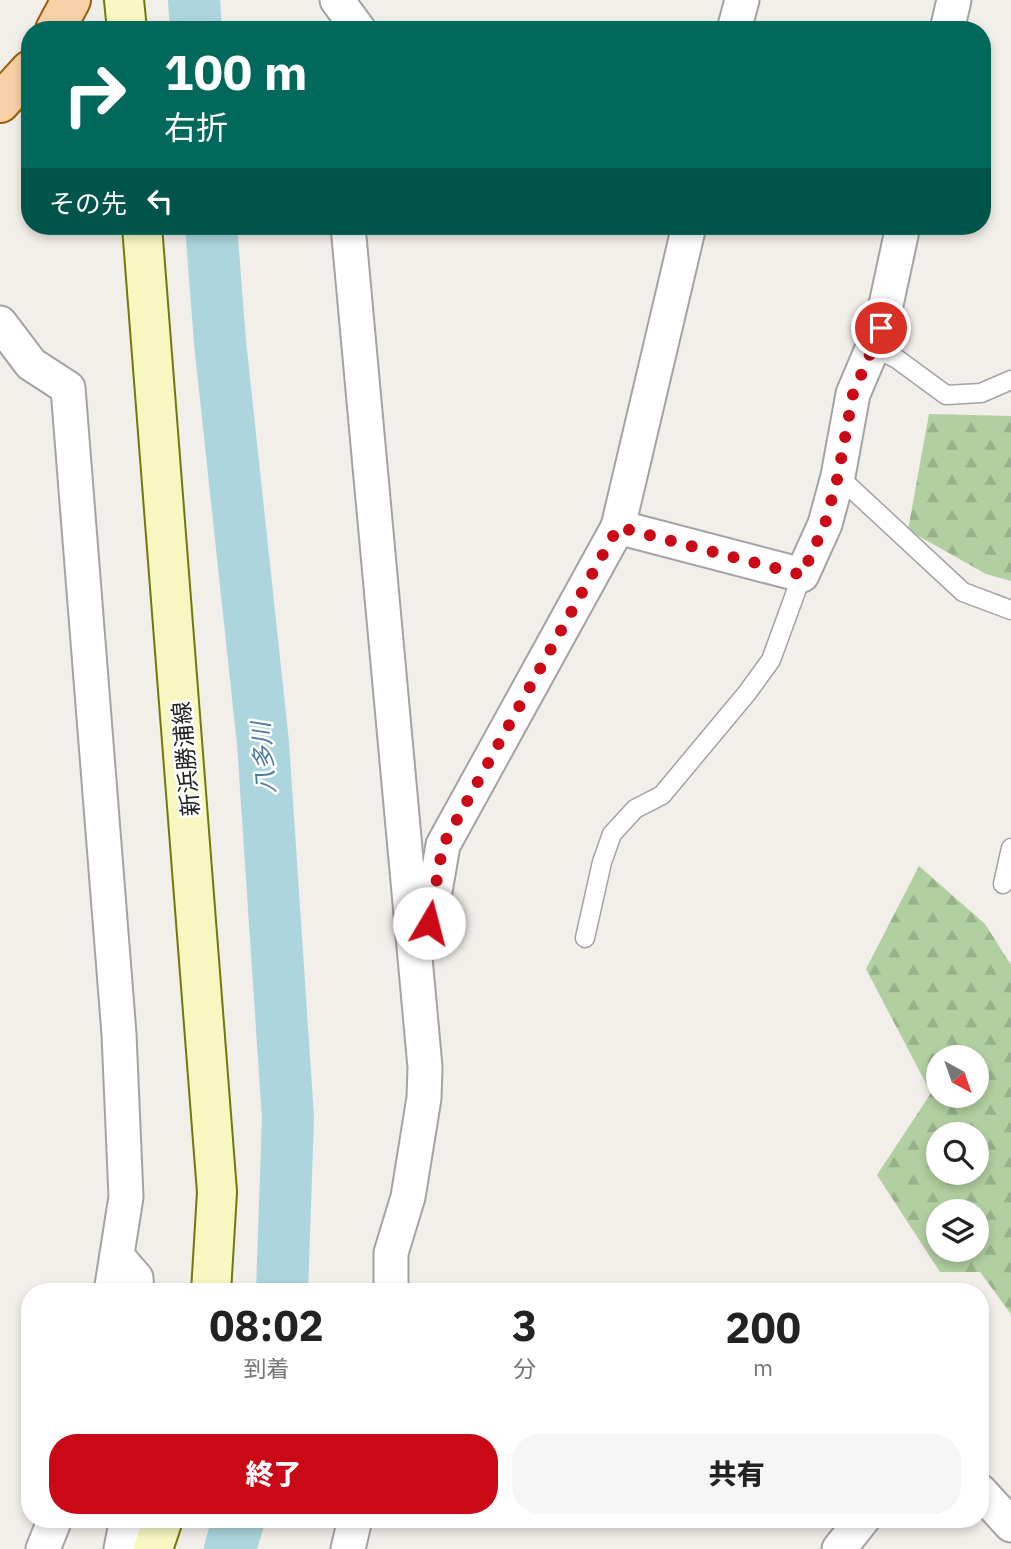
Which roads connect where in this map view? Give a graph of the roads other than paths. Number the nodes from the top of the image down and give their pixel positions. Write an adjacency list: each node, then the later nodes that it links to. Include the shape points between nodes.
1 (71, 0): 7 (main road)
2 (124, 0): 8 (main road)
3 (327, 0): 9 (street)
4 (337, 0): 10 (street)
5 (742, 0): 11 (street)
6 (954, 0): 12 (street)
7 (60, 21)
8 (126, 21)
9 (329, 21)
10 (352, 21)
11 (736, 21)
12 (949, 21)
13 (21, 80): 14 (main road)
14 (0, 103)
15 (143, 235): 33 (main road, 新浜勝浦線, via 218,1192)
16 (349, 235): 29 (street)
17 (687, 235): 23 (street)
18 (902, 235): 20 (street)
19 (0, 324): 30 (street, via 31,364 68,388 119,1034 126,1197)
20 (875, 348): 21 (lane, via 946,396 981,393); 22 (street, via 853,394)
21 (1011, 380)
22 (838, 476): 24 (street, via 825,524); 25 (lane, via 963,592)
23 (618, 527): 24 (street); 29 (street, via 443,845 426,947)
24 (802, 575): 28 (lane, via 771,660 755,682 662,795 635,809 612,834)
25 (1011, 610)
26 (1011, 848): 27 (lane)
27 (1003, 884)
28 (585, 938)
29 (415, 955): 34 (street, via 424,1098 408,1197 391,1253)
30 (117, 1256): 31 (street); 32 (street)
31 (112, 1283)
32 (136, 1283)
33 (212, 1283)
34 (391, 1283)
35 (989, 1501): 36 (street)
36 (1011, 1525)
37 (51, 1528): 42 (street)
38 (125, 1528): 43 (street)
39 (160, 1528): 44 (main road)
40 (353, 1528): 45 (street)
41 (856, 1528): 46 (street)
42 (43, 1549)
43 (121, 1549)
44 (153, 1549)
45 (348, 1549)
46 (839, 1549)

